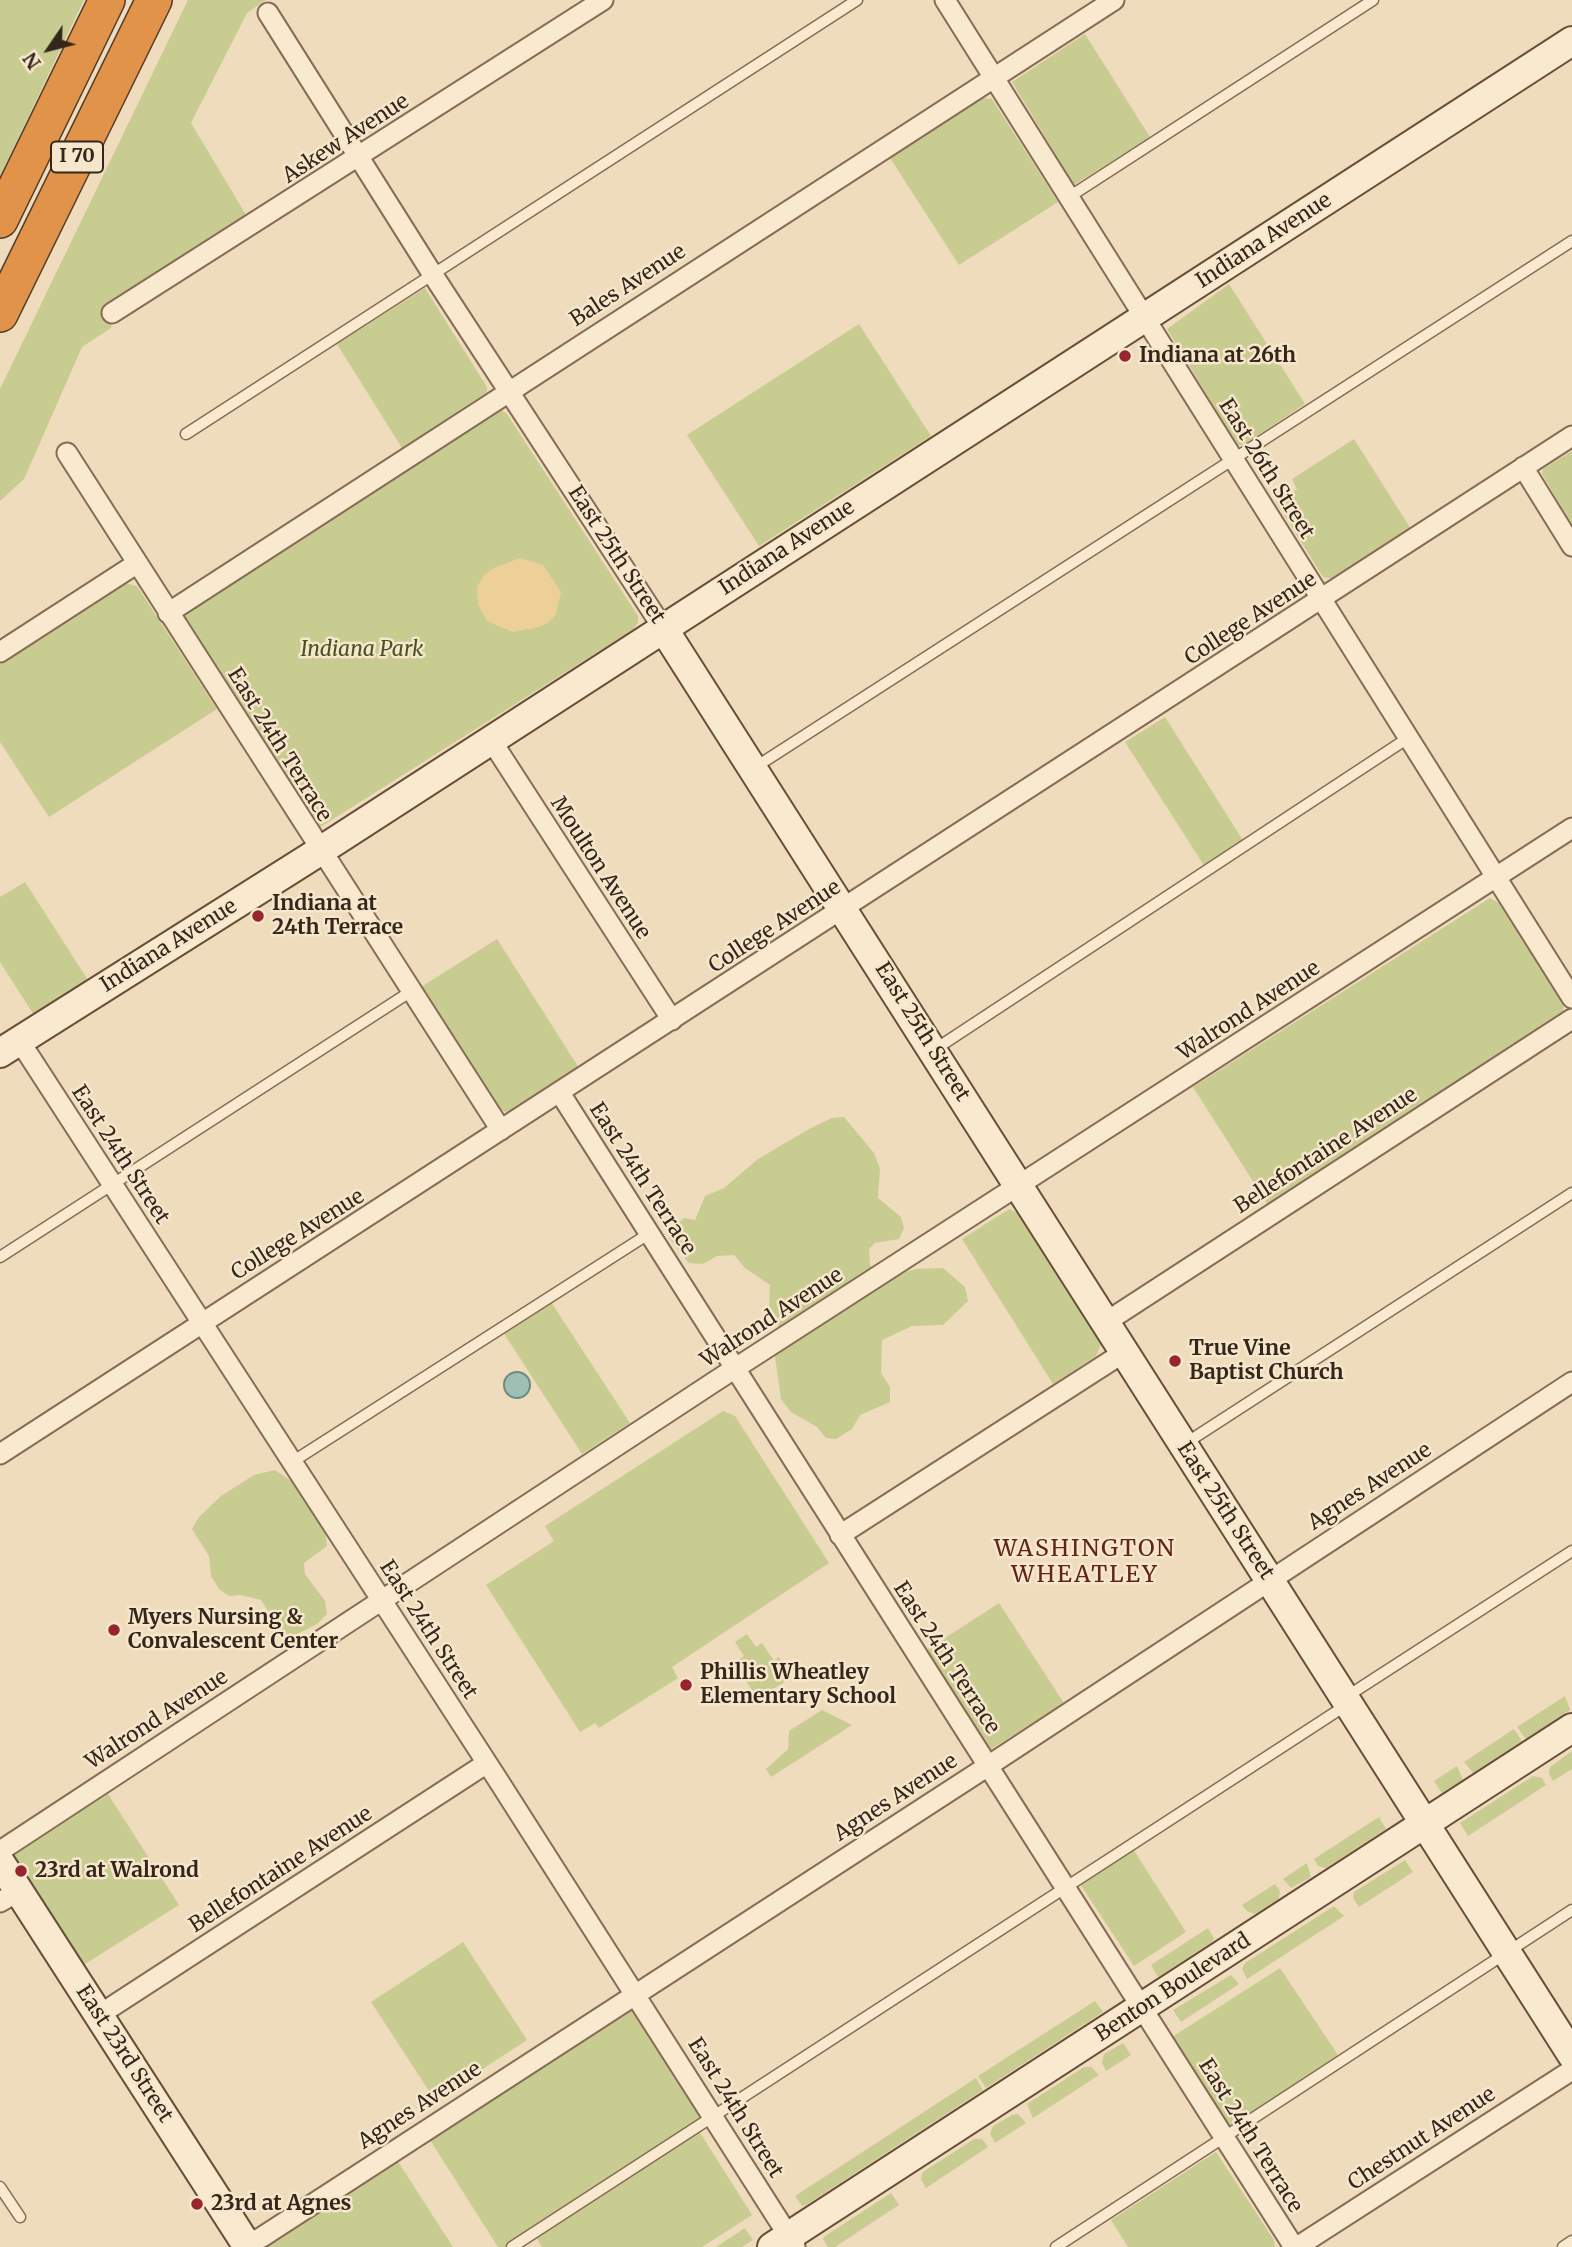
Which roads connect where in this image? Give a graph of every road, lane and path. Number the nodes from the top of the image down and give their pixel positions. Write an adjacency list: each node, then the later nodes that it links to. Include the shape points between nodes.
1 (107, 0): 13 (highway, I 70)
2 (154, 0): 17 (highway, I 70)
3 (603, 0): 11 (street, Askew Avenue)
4 (858, 0): 15 (lane)
5 (946, 0): 10 (street, East 26th Street)
6 (1114, 0): 10 (street, Bales Avenue)
7 (1373, 0): 12 (lane)
8 (268, 13): 11 (street, East 25th Street)
9 (1572, 40): 18 (street, Indiana Avenue)
10 (994, 77): 12 (street, East 26th Street); 19 (street, Bales Avenue)
11 (359, 158): 15 (street, East 25th Street); 16 (street, Askew Avenue)
12 (1069, 197): 18 (street, East 26th Street)
13 (0, 220)
14 (1572, 241): 23 (lane)
15 (433, 275): 19 (street, East 25th Street); 20 (lane)
16 (112, 313)
17 (0, 314)
18 (1145, 318): 23 (street, East 26th Street); 29 (street, Indiana Avenue)
19 (509, 390): 28 (street, Bales Avenue); 29 (street, East 25th Street)
20 (186, 435)
21 (1572, 436): 24 (street, College Avenue)
22 (67, 453): 26 (street, East 24th Terrace)
23 (1233, 459): 27 (street, East 26th Street); 33 (lane)
24 (1522, 467): 25 (street); 27 (street, College Avenue)
25 (1572, 546)
26 (136, 564): 28 (street, East 24th Terrace); 30 (street)
27 (1322, 601): 31 (street, East 26th Street); 37 (street, College Avenue)
28 (169, 613): 35 (street, East 24th Terrace)
29 (663, 628): 32 (street, Indiana Avenue); 33 (street, East 25th Street)
30 (0, 652)
31 (1408, 738): 36 (street, East 26th Street); 43 (lane)
32 (491, 740): 35 (street, Indiana Avenue); 41 (street, Moulton Avenue)
33 (754, 769): 37 (street, East 25th Street)
34 (1572, 828): 36 (street, Walrond Avenue)
35 (320, 851): 38 (street, East 24th Terrace); 42 (street, Indiana Avenue)
36 (1495, 877): 39 (street, East 26th Street); 47 (street, Walrond Avenue)
37 (844, 910): 41 (street, College Avenue); 43 (street, East 25th Street)
38 (410, 992): 45 (street, East 24th Terrace); 46 (lane)
39 (1572, 998)
40 (1572, 1019): 51 (street, Bellefontaine Avenue)
41 (672, 1020): 44 (street, College Avenue)
42 (5, 1049): 46 (street, East 24th Street)
43 (934, 1050): 47 (street, East 25th Street)
44 (560, 1093): 45 (street, College Avenue); 49 (street, East 24th Terrace)
45 (501, 1130): 52 (street, College Avenue)
46 (113, 1186): 50 (lane); 52 (street, East 24th Street)
47 (1020, 1187): 51 (street, East 25th Street); 54 (street, Walrond Avenue)
48 (1572, 1193): 56 (lane)
49 (650, 1233): 54 (street, East 24th Terrace); 58 (lane)
50 (0, 1257)
51 (1106, 1322): 53 (street, East 25th Street)
52 (201, 1323): 57 (street, College Avenue); 58 (street, East 24th Street)
53 (1123, 1353): 56 (street, East 25th Street); 59 (street)
54 (735, 1369): 59 (street, East 24th Terrace); 62 (street, Walrond Avenue)
55 (1572, 1382): 61 (street, Agnes Avenue)
56 (1182, 1445): 61 (street, East 25th Street)
57 (0, 1454)
58 (292, 1462): 62 (street, East 24th Street)
59 (840, 1535): 66 (street, East 24th Terrace)
60 (1572, 1551): 63 (lane)
61 (1269, 1579): 63 (street, East 25th Street); 66 (street, Agnes Avenue)
62 (381, 1601): 65 (street, East 24th Street); 68 (street, Walrond Avenue)
63 (1348, 1701): 67 (street, East 25th Street); 70 (lane)
64 (1572, 1728): 67 (street, Benton Boulevard)
65 (487, 1763): 74 (street, East 24th Street); 76 (street, Bellefontaine Avenue)
66 (988, 1766): 70 (street, East 24th Terrace); 74 (street, Agnes Avenue)
67 (1426, 1824): 73 (street, East 25th Street); 75 (street, Benton Boulevard)
68 (0, 1851)
69 (0, 1862): 71 (street, East 23rd Street)
70 (1066, 1887): 75 (street, East 24th Terrace); 79 (lane)
71 (9, 1896): 76 (street, East 23rd Street)
72 (1572, 1910): 73 (lane)
73 (1507, 1952): 77 (street, East 25th Street); 80 (lane)
74 (635, 1993): 79 (street, East 24th Street); 85 (street, Agnes Avenue)
75 (1142, 2008): 80 (street, East 24th Terrace); 84 (street, Benton Boulevard)
76 (99, 2015): 85 (street, East 23rd Street)
77 (1572, 2055)
78 (1572, 2070): 88 (street, Chestnut Avenue)
79 (713, 2116): 84 (street, East 24th Street); 86 (lane)
80 (1225, 2139): 87 (lane); 88 (street, East 24th Terrace)
81 (0, 2187): 82 (lane)
82 (20, 2217)
83 (1572, 2241): 89 (lane)
84 (786, 2244)
85 (245, 2246)
86 (512, 2247)
87 (1056, 2247)
88 (1295, 2247)
89 (1563, 2247)

